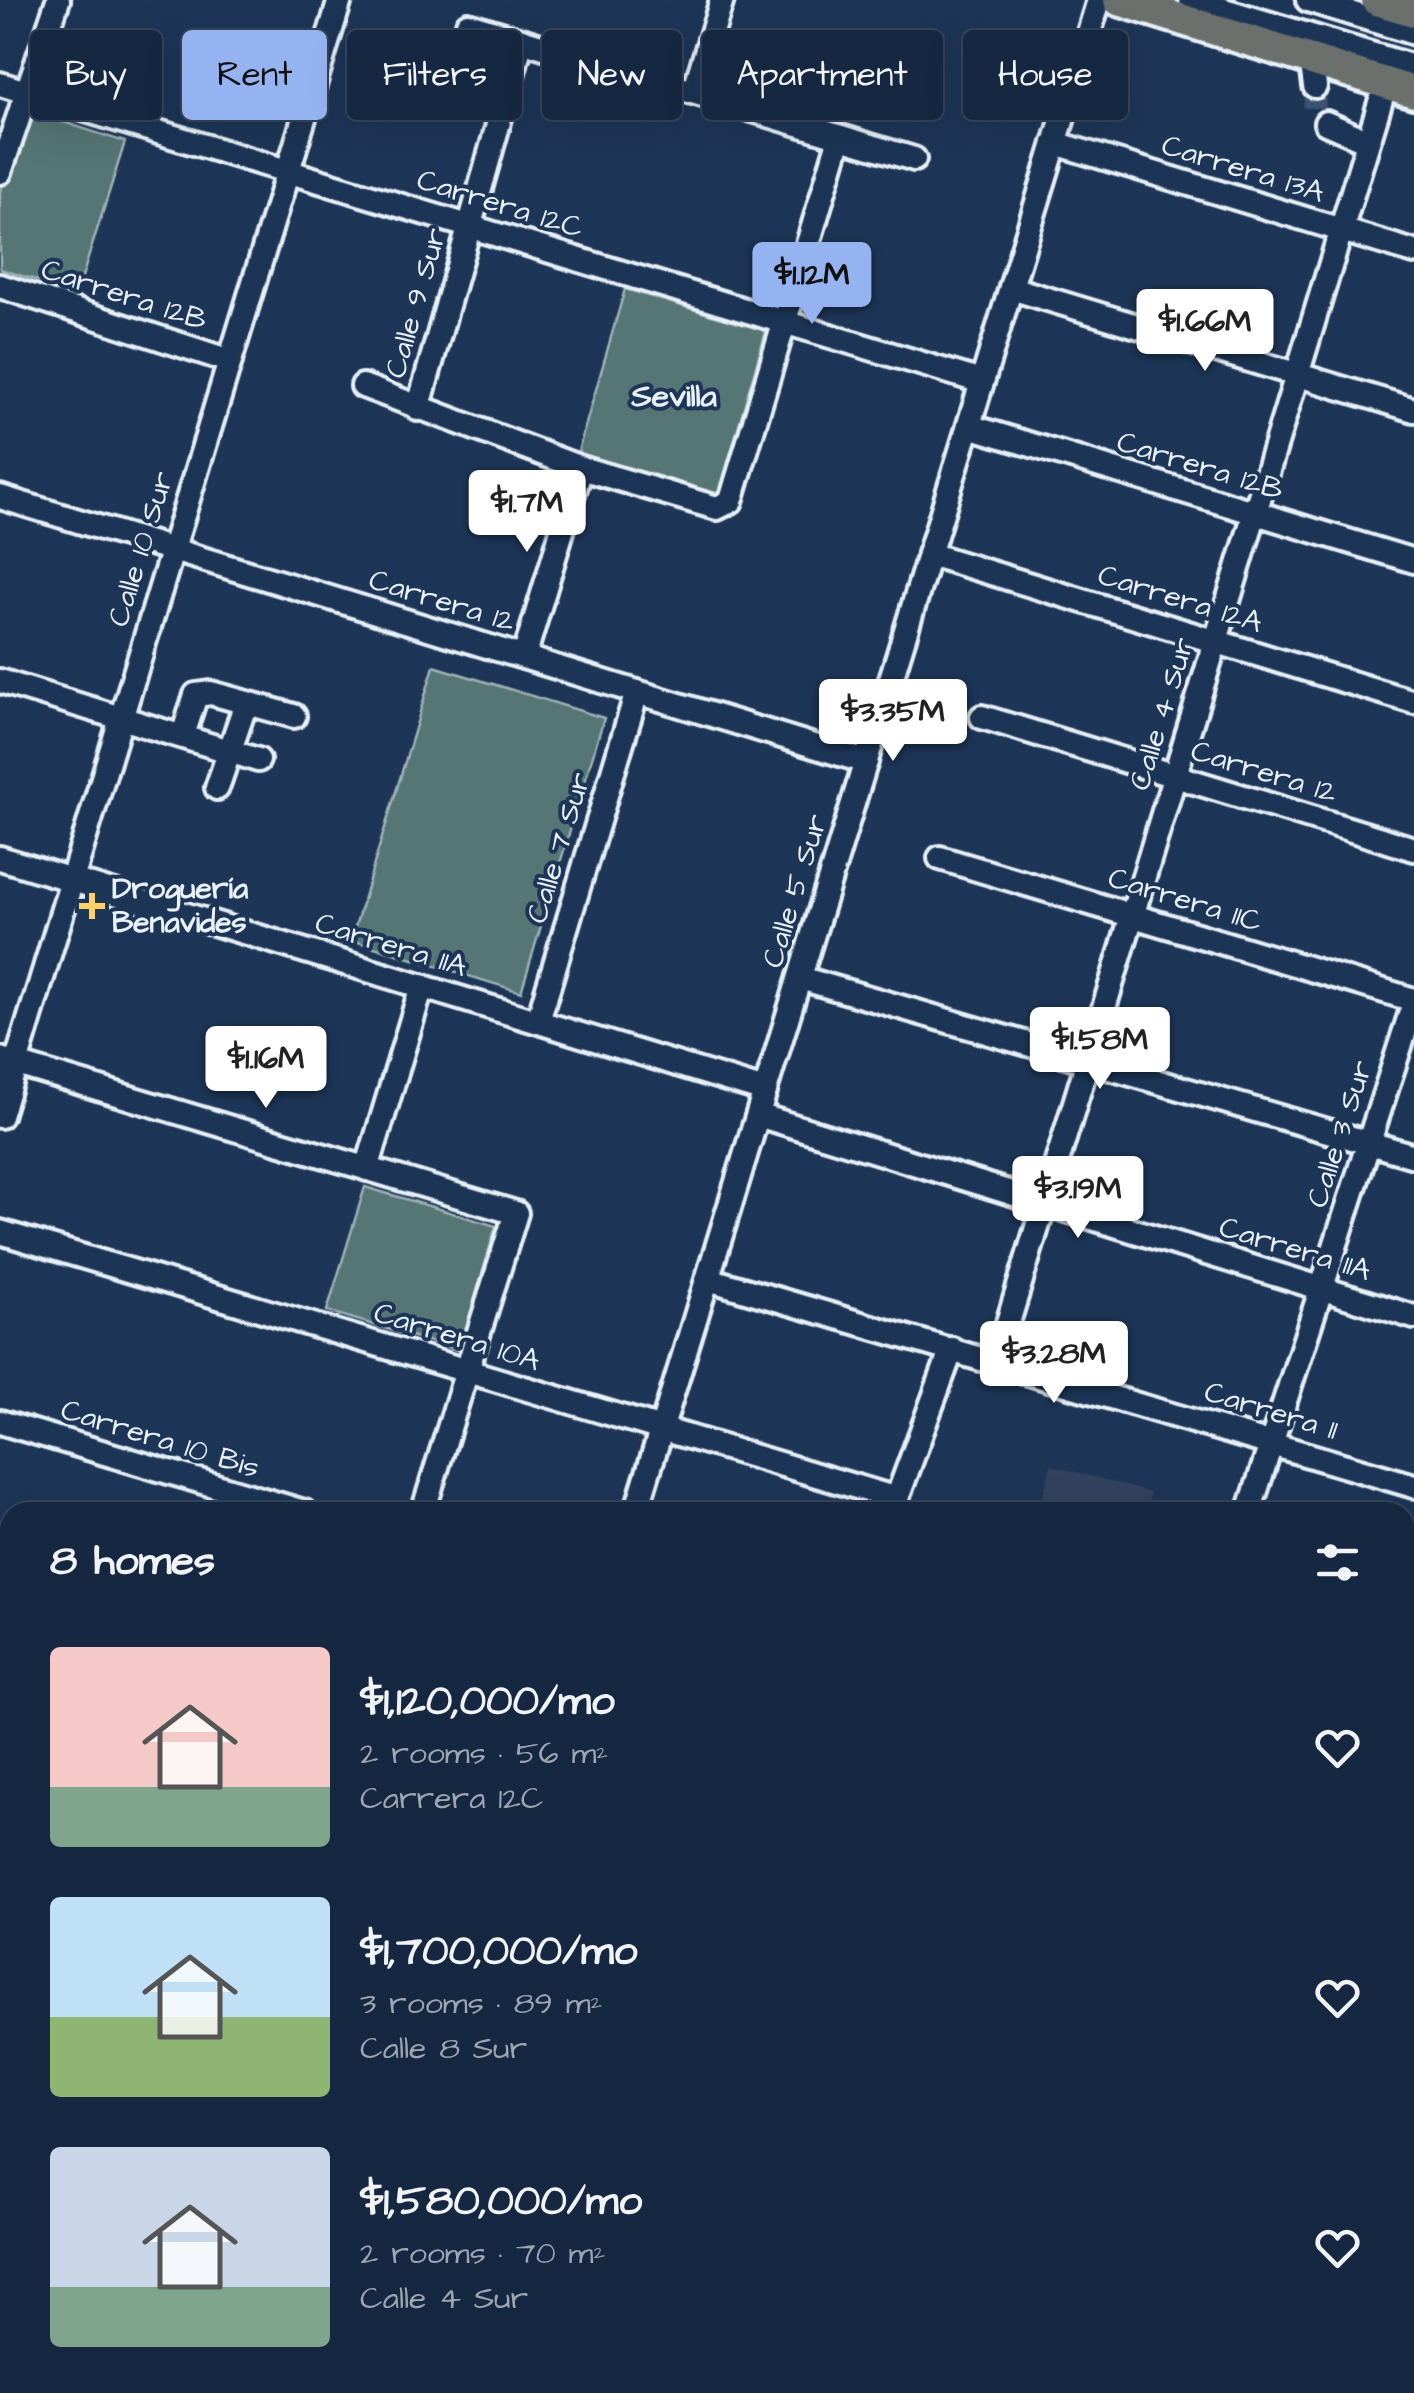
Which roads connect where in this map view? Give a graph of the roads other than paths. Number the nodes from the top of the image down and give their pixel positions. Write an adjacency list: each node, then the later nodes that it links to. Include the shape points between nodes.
1 (58, 0): 17 (street)
2 (340, 0): 25 (street, Calle 10 Sur)
3 (722, 0): 18 (street)
4 (1099, 0): 23 (street, Calle 5 Sur)
5 (1119, 0): 16 (main road, via 1313,72)
6 (1191, 0): 14 (street)
7 (1308, 0): 12 (street)
8 (1377, 0): 9 (main road)
9 (1414, 11)
10 (468, 24): 11 (street)
11 (488, 30)
12 (1414, 33)
13 (522, 40): 18 (street)
14 (1414, 67)
15 (0, 84): 17 (street, Carrera 12C)
16 (1400, 88): 22 (street, Calle 4 Sur)
17 (27, 92): 25 (street, Carrera 12C); 26 (street)
18 (694, 92): 21 (street)
19 (499, 120): 27 (street, Calle 9 Sur)
20 (1326, 123): 22 (street)
21 (840, 137): 24 (street); 32 (street)
22 (1367, 142): 28 (street, Calle 4 Sur)
23 (1055, 143): 28 (street, Carrera 13A); 31 (street, Calle 5 Sur)
24 (914, 159)
25 (288, 171): 27 (street, Carrera 12C); 33 (street, Calle 10 Sur)
26 (0, 172)
27 (469, 226): 32 (street, Carrera 12C); 37 (street, Calle 9 Sur)
28 (1341, 230): 29 (street, Carrera 13A); 34 (street, Calle 4 Sur)
29 (1414, 252)
30 (0, 286): 33 (street, Carrera 12B)
31 (1011, 288): 34 (street); 35 (street, Calle 5 Sur)
32 (786, 322): 35 (street, Carrera 12C); 40 (street, via 731,501 717,508)
33 (230, 361): 43 (street, Calle 10 Sur)
34 (1297, 375): 38 (street); 42 (street, Calle 4 Sur)
35 (982, 382): 39 (street, Calle 5 Sur)
36 (363, 386): 37 (street)
37 (418, 409): 40 (street)
38 (1414, 410)
39 (968, 426): 42 (street, Carrera 12B); 44 (street, Calle 5 Sur)
40 (581, 468): 47 (street)
41 (0, 496): 43 (street, Carrera 12)
42 (1254, 514): 45 (street, Carrera 12B); 46 (street, Calle 4 Sur)
43 (172, 550): 47 (street, Carrera 12); 52 (street, Calle 10 Sur)
44 (930, 554): 46 (street, Carrera 12A); 58 (street, Calle 5 Sur)
45 (1414, 561)
46 (1216, 641): 50 (street, Carrera 12A); 59 (street, Calle 4 Sur)
47 (524, 657): 49 (street, Carrera 12)
48 (0, 681): 52 (street)
49 (637, 692): 58 (street, Carrera 12); 69 (street, Calle 7 Sur)
50 (1414, 702)
51 (246, 703): 53 (street); 55 (street, via 196,694); 56 (street)
52 (122, 716): 55 (street); 64 (street, Calle 10 Sur)
53 (294, 716)
54 (982, 717): 59 (street, Carrera 12)
55 (183, 735): 56 (street)
56 (231, 750): 57 (street); 60 (street)
57 (258, 760)
58 (866, 762): 66 (street, Calle 5 Sur)
59 (1174, 776): 61 (street, Carrera 12); 65 (street, Calle 4 Sur)
60 (217, 788)
61 (1414, 850)
62 (0, 858): 64 (street, Carrera 11A)
63 (940, 858): 65 (street, Carrera 11C)
64 (72, 880): 67 (street, Carrera 11A); 70 (street, Calle 10 Sur)
65 (1132, 916): 68 (street, Carrera 11C); 71 (street, Calle 4 Sur)
66 (800, 978): 71 (street); 72 (street, Calle 5 Sur)
67 (422, 986): 69 (street, Carrera 11A); 77 (street)
68 (1414, 1001): 75 (street, Calle 3 Sur)
69 (538, 1021): 72 (street, Carrera 11A)
70 (8, 1061): 74 (street, Calle 10 Sur); 77 (street)
71 (1087, 1061): 75 (street); 78 (street, Calle 4 Sur)
72 (765, 1090): 73 (street, Calle 5 Sur)
73 (758, 1115): 78 (street, Carrera 11A); 80 (street, Calle 5 Sur)
74 (0, 1116)
75 (1368, 1143): 76 (street); 81 (street, Calle 3 Sur)
76 (1414, 1156)
77 (368, 1168): 85 (street, via 516,1213)
78 (1044, 1203): 81 (street, Carrera 11A); 84 (street, Calle 4 Sur)
79 (0, 1232): 85 (street, Carrera 10A)
80 (708, 1279): 83 (street, Carrera 11); 87 (street, Calle 5 Sur)
81 (1322, 1289): 82 (street, Carrera 11A); 88 (street, Calle 3 Sur)
82 (1414, 1317)
83 (952, 1349): 84 (street, Carrera 11); 94 (street)
84 (996, 1362): 88 (street, Carrera 11)
85 (467, 1371): 87 (street, Carrera 10A); 91 (street)
86 (0, 1422): 90 (street, Carrera 10 Bis)
87 (662, 1429): 92 (street, Calle 5 Sur); 93 (street, Carrera 10A)
88 (1272, 1442): 89 (street, Carrera 11); 95 (street, Calle 3 Sur)
89 (1414, 1486)
90 (250, 1502)
91 (426, 1502)
92 (639, 1502)
93 (880, 1502)
94 (900, 1502)
95 (1253, 1502)

